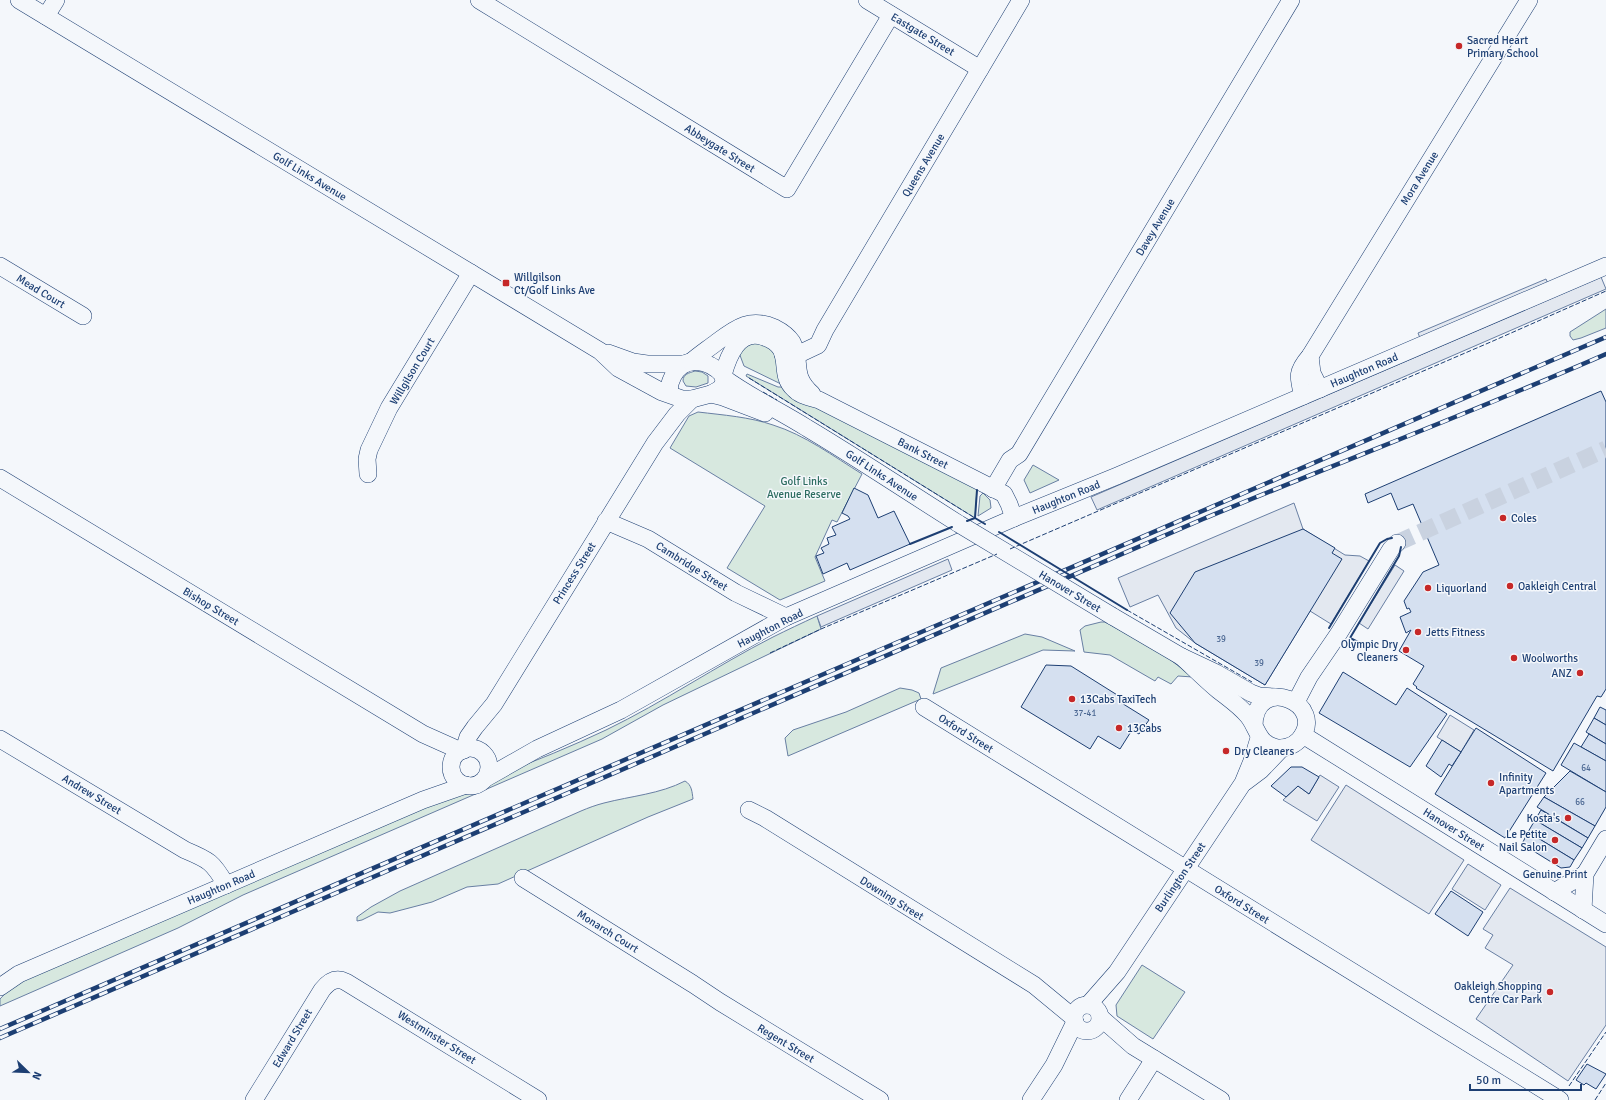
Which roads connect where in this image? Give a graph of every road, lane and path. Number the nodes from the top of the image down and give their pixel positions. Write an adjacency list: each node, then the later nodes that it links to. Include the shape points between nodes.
1 (19, 0): 9 (street, Golf Links Avenue)
2 (56, 0): 9 (street)
3 (479, 0): 8 (street, Abbeygate Street, via 787,189)
4 (867, 0): 8 (street, Eastgate Street)
5 (1021, 0): 10 (street, Queens Avenue)
6 (1291, 0): 29 (street, Davey Avenue, via 1019,454 1010,460)
7 (1529, 0): 17 (street, Mora Avenue)
8 (891, 15): 10 (street, Eastgate Street)
9 (46, 16): 13 (street, Golf Links Avenue)
10 (980, 69): 15 (street, Queens Avenue, via 825,330 818,346)
11 (0, 266): 14 (street, Mead Court)
12 (1606, 266): 20 (street, Haughton Road)
13 (471, 273): 16 (street, Golf Links Avenue); 27 (street, Willgilson Court, via 387,414 369,450)
14 (83, 316)
15 (788, 350): 18 (street, via 785,334 769,325 745,324 734,329); 19 (street, via 761,335 742,339 730,352); 29 (street, Bank Street, via 800,381 819,400)
16 (600, 351): 18 (street, Golf Links Avenue, via 647,364); 22 (street, Golf Links Avenue, via 618,368)
17 (1310, 356): 20 (street, via 1312,373); 23 (street, Mora Avenue, via 1299,372)
18 (688, 363): 19 (street, via 707,363); 22 (street, via 678,369 672,379)
19 (723, 376): 21 (street, via 724,383); 25 (street, Golf Links Avenue, via 741,390)
20 (1320, 389): 23 (street, Haughton Road)
21 (711, 394): 24 (street); 25 (street, Golf Links Avenue)
22 (670, 395): 24 (street); 26 (street, Princess Street)
23 (1303, 396): 31 (street, Haughton Road)
24 (692, 399): 26 (street, Princess Street)
25 (805, 426): 32 (street, Golf Links Avenue)
26 (655, 443): 30 (street, Princess Street)
27 (368, 474)
28 (0, 478): 48 (street, Bishop Street, via 423,734)
29 (998, 492): 31 (street, via 1009,504)
30 (610, 515): 34 (street, Cambridge Street); 40 (street, Princess Street)
31 (1014, 518): 35 (street, Haughton Road)
32 (959, 524): 37 (street, Hanover Street, bridge)
33 (1397, 543): 39 (street, via 1390,549 1309,677)
34 (736, 593): 35 (street, Cambridge Street); 36 (street, Cambridge Street)
35 (786, 618): 36 (street, Haughton Road)
36 (768, 626): 46 (street, Haughton Road, via 621,710)
37 (1182, 657): 38 (street, Hanover Street, via 1251,693); 42 (street, Hanover Street, via 1247,715)
38 (1275, 697): 39 (street, via 1289,698); 42 (street, via 1257,710 1254,718)
39 (1296, 702): 43 (street, via 1306,721)
40 (494, 704): 47 (street, Princess Street, via 482,735); 48 (street, Princess Street, via 468,737)
41 (924, 707): 55 (street, Oxford Street)
42 (1257, 732): 45 (street, via 1266,744); 50 (street, Burlington Street, via 1251,765)
43 (1303, 735): 45 (street, via 1290,746); 59 (street, Hanover Street)
44 (0, 739): 58 (street, Andrew Street, via 185,850)
45 (1282, 748): 50 (street, Burlington Street, via 1261,770)
46 (537, 749): 47 (street, Haughton Road); 49 (street, Haughton Road)
47 (484, 755): 48 (street, via 476,750); 49 (street, via 489,767)
48 (457, 758): 51 (street, via 457,780); 52 (street, Haughton Road)
49 (486, 778): 51 (street, via 477,784)
50 (1243, 783): 55 (street, Burlington Street)
51 (466, 785): 52 (street, Haughton Road)
52 (423, 800): 58 (street, Haughton Road)
53 (749, 810): 67 (street, Downing Street)
54 (1606, 840): 56 (street)
55 (1185, 868): 67 (street, Burlington Street); 75 (street, Oxford Street)
56 (1585, 874): 59 (street); 60 (street)
57 (523, 878): 65 (street, Monarch Court)
58 (221, 887): 62 (street, Haughton Road)
59 (1554, 892): 60 (street, Hanover Street)
60 (1583, 910): 61 (street, Hanover Street)
61 (1606, 924)
62 (19, 974): 63 (street, Haughton Road); 66 (street, Haughton Road)
63 (0, 977)
64 (334, 980): 69 (street, Edward Street, via 326,984 319,994); 70 (street, Westminster Street, via 346,982)
65 (693, 984): 71 (street, Regent Street)
66 (0, 987)
67 (1087, 1018): 68 (street, Downing Street); 72 (street, Burlington Street)
68 (1154, 1059): 73 (street); 74 (street, Downing Street)
69 (254, 1100)
70 (538, 1100)
71 (880, 1100)
72 (1031, 1100)
73 (1128, 1100)
74 (1221, 1100)
75 (1560, 1100)

